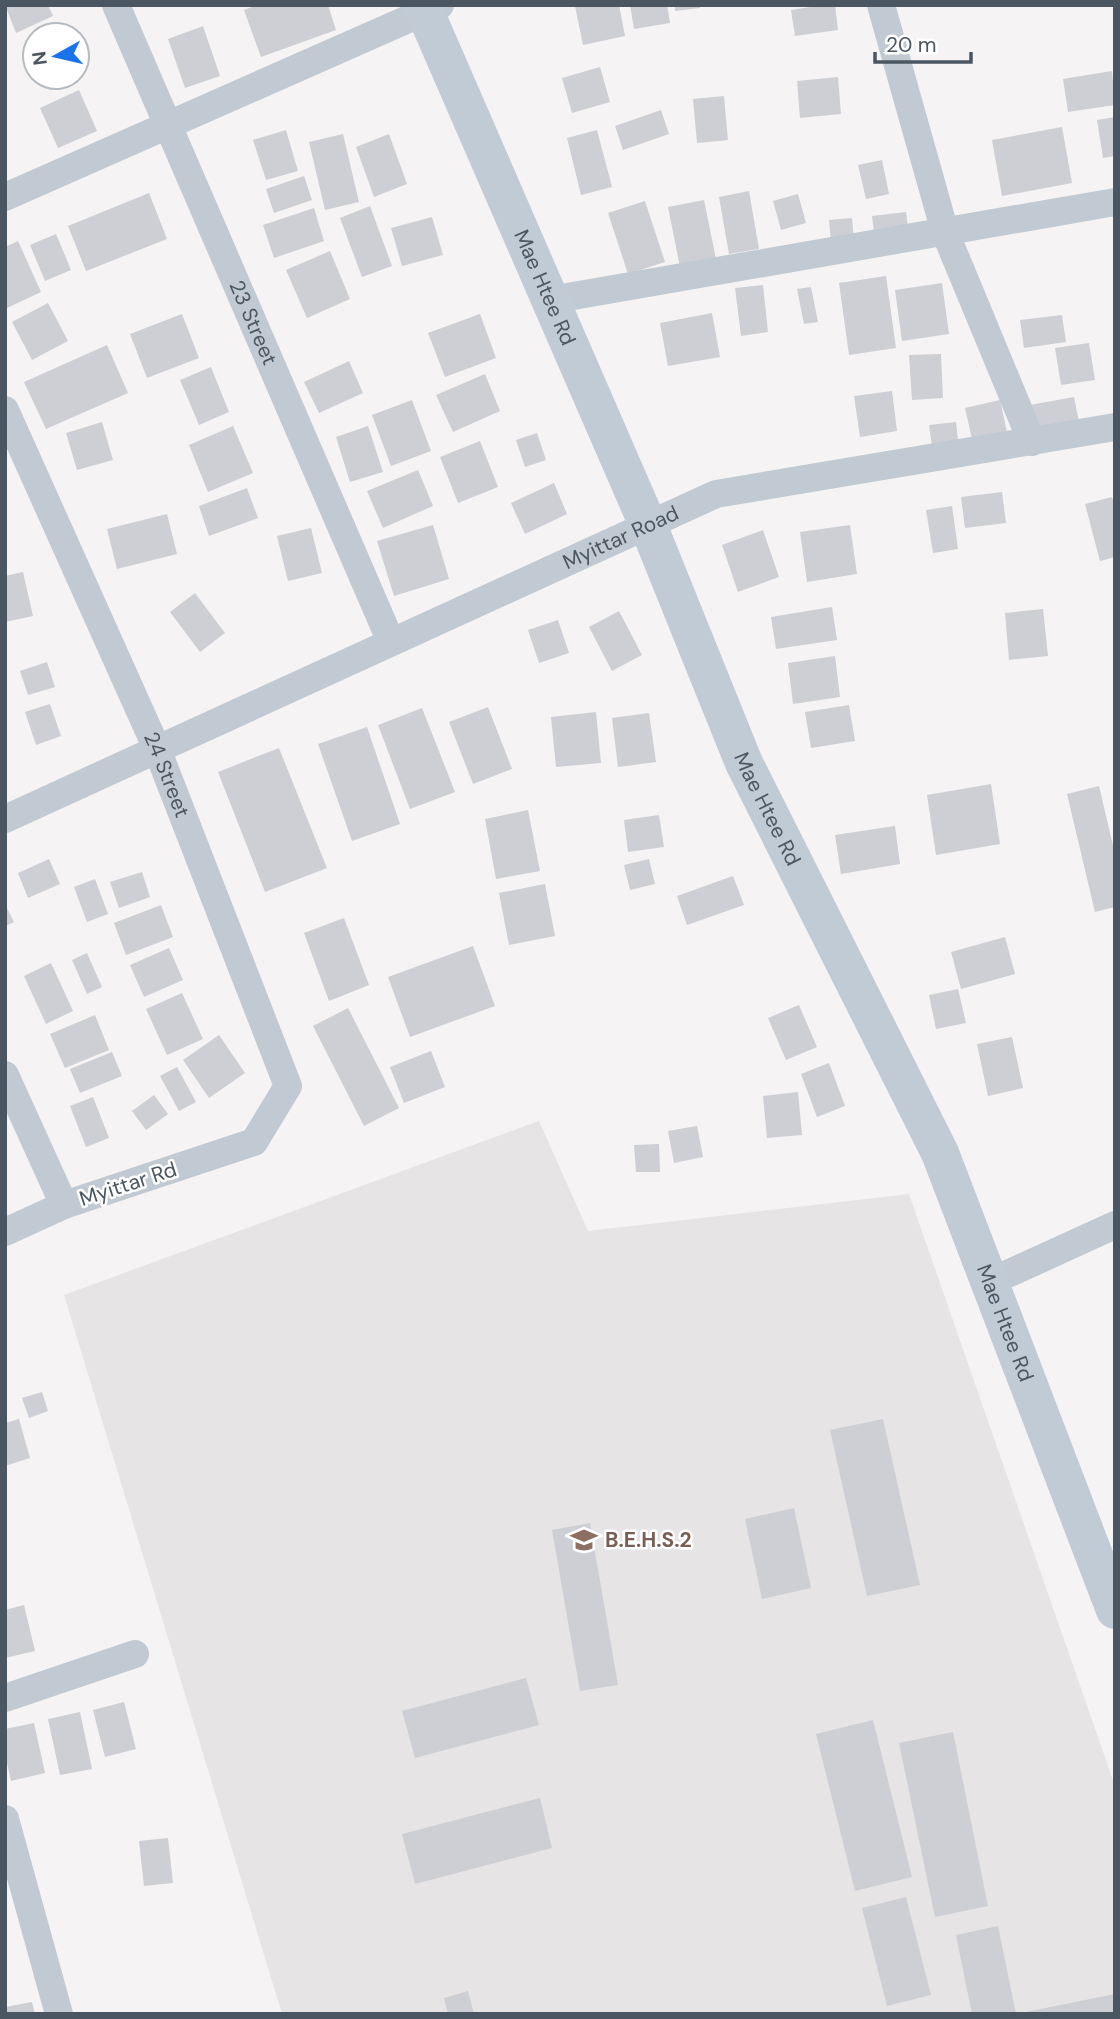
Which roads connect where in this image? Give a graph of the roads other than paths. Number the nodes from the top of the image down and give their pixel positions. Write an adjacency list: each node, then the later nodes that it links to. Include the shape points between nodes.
1 (116, 5): 4 (street, 23 Street)
2 (881, 5): 7 (street)
3 (429, 7): 4 (street); 8 (street, Mae Htee Rd)
4 (169, 125): 5 (street); 13 (street, 23 Street)
5 (5, 197)
6 (1115, 202): 7 (street)
7 (944, 232): 8 (street); 11 (street)
8 (550, 300): 12 (street, Mae Htee Rd)
9 (5, 410): 14 (street, 24 Street)
10 (1115, 427): 11 (street, Myittar Road)
11 (1032, 442): 12 (street, Myittar Road, via 716,494)
12 (648, 525): 13 (street, Myittar Road); 21 (street, Mae Htee Rd, via 744,763 940,1153)
13 (390, 642): 14 (street, Myittar Road)
14 (157, 749): 15 (street, Myittar Road); 17 (street, 24 Street, via 288,1086)
15 (5, 818)
16 (5, 1075): 18 (street)
17 (254, 1142): 18 (street, Myittar Rd)
18 (64, 1205): 20 (street, Myittar Rd)
19 (1115, 1224): 21 (street)
20 (5, 1232)
21 (990, 1282): 22 (street, Mae Htee Rd)
22 (1111, 1589)
23 (135, 1654): 24 (street)
24 (5, 1698)
25 (5, 1819): 26 (street)
26 (59, 2014)

